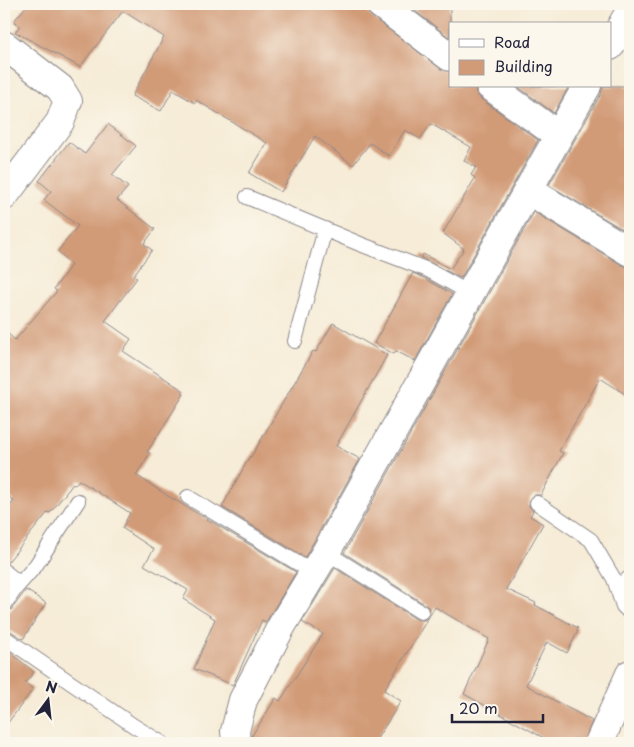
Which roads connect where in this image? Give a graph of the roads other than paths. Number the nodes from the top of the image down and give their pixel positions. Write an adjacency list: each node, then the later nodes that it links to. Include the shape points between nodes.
1 (380, 4): 5 (street)
2 (630, 11): 3 (street)
3 (612, 42)
4 (4, 45): 10 (street, via 60,88 68,101 60,122)
5 (449, 56)
6 (493, 88): 8 (street)
7 (587, 88): 8 (street)
8 (559, 136): 9 (street)
9 (528, 190): 13 (street); 14 (street)
10 (4, 196)
11 (247, 196): 12 (lane)
12 (325, 229): 14 (lane, via 428,270); 15 (lane)
13 (630, 252)
14 (471, 294): 19 (street)
15 (295, 341)
16 (188, 497): 19 (lane)
17 (78, 501): 22 (lane, via 36,565)
18 (538, 503): 23 (lane, via 590,540)
19 (320, 562): 25 (lane); 30 (street, via 281,627 244,700 235,731)
20 (4, 571): 22 (lane, via 14,579)
21 (630, 577): 23 (lane)
22 (16, 588): 24 (lane)
23 (617, 588): 26 (lane, via 623,606)
24 (4, 605)
25 (421, 612)
26 (630, 614)
27 (4, 637): 29 (lane)
28 (630, 674): 31 (street)
29 (162, 743)
30 (236, 743)
31 (599, 743)

